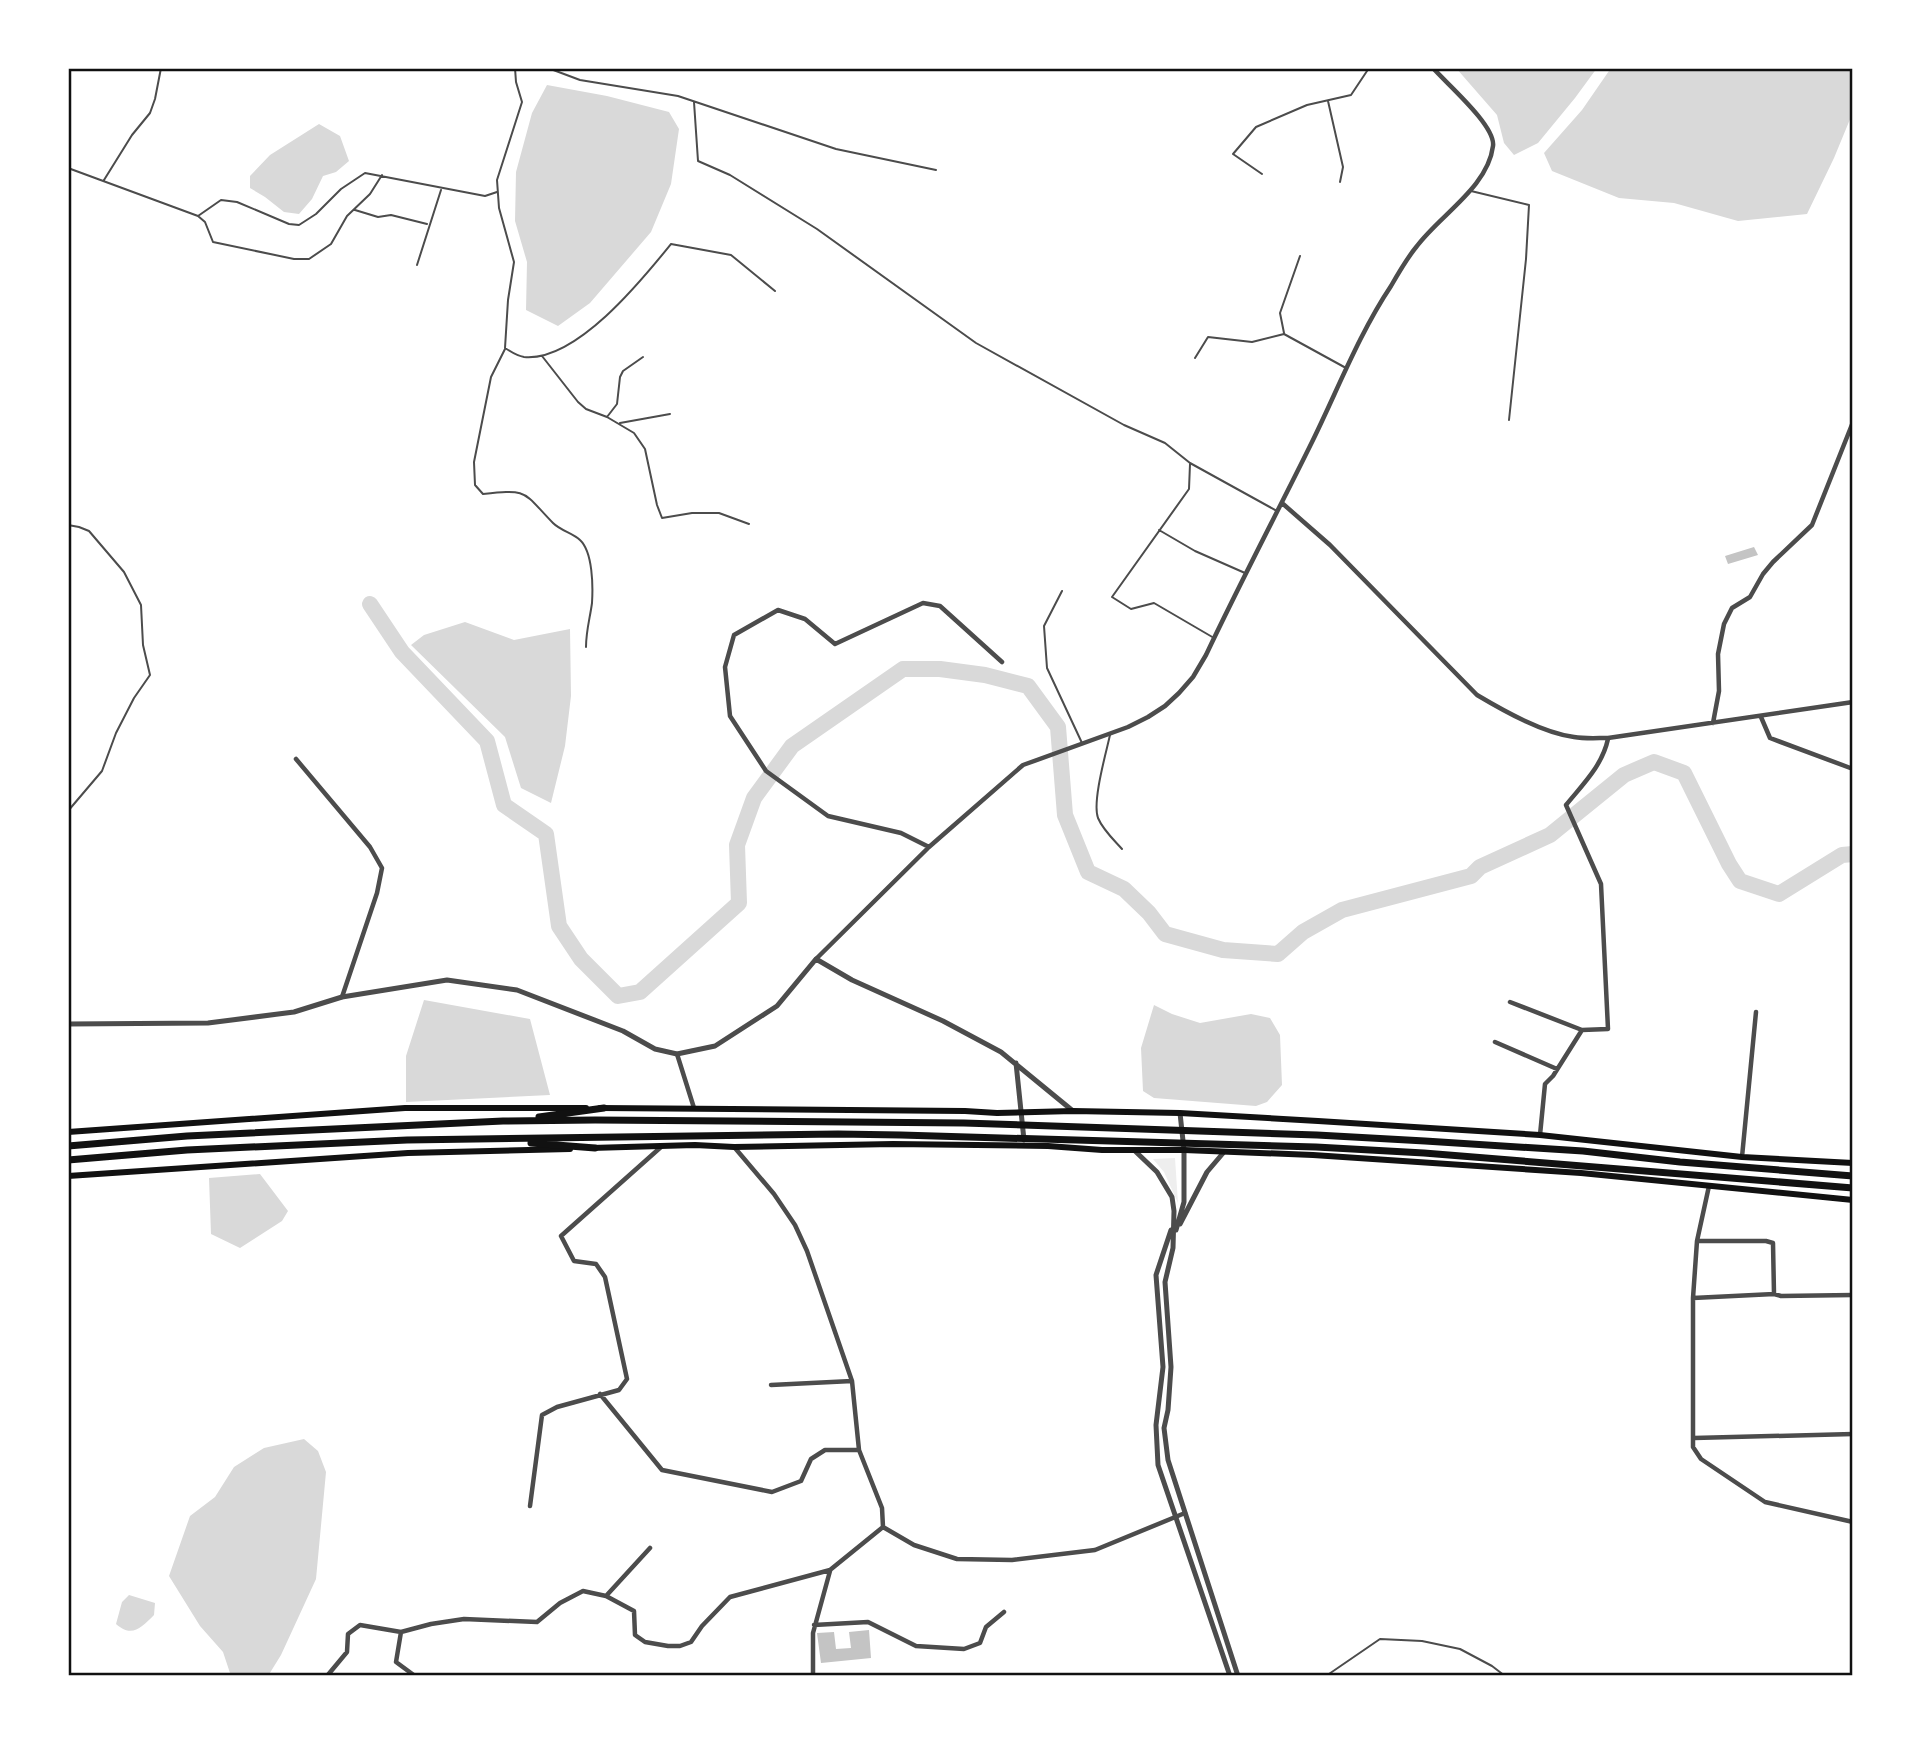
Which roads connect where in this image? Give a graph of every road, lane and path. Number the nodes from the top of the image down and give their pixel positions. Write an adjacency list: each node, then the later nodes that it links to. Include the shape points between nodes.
1 (161, 68): 12 (lane, via 150,113)
2 (515, 68): 16 (lane, via 522,102 497,180)
3 (548, 68): 7 (lane, via 580,80)
4 (1369, 68): 6 (lane, via 1351,95)
5 (1433, 68): 15 (street, via 1492,135 1488,161)
6 (1328, 100): 10 (lane, via 1256,127 1233,154); 13 (lane, via 1343,167)
7 (694, 102): 9 (lane, via 836,149); 34 (lane, via 698,160 817,229 976,343 1165,443)
8 (68, 168): 12 (lane)
9 (936, 170)
10 (1262, 174)
11 (382, 175): 14 (lane); 17 (lane); 18 (lane, via 365,173 299,225 221,200)
12 (103, 181): 18 (lane)
13 (1340, 182)
14 (441, 189): 16 (lane, via 485,196); 19 (lane)
15 (1471, 191): 28 (street, via 1417,246 1374,312); 31 (lane, via 1529,205)
16 (498, 192): 24 (lane, via 514,261)
17 (354, 210): 18 (lane, via 331,244 309,259 214,242); 19 (lane)
18 (198, 216)
19 (428, 225): 21 (lane)
20 (1300, 256): 23 (lane, via 1280,313)
21 (417, 265)
22 (775, 291): 25 (lane, via 731,255 671,244 622,301 585,334)
23 (1284, 334): 27 (lane, via 1252,342 1209,337); 28 (lane)
24 (505, 348): 25 (lane, via 524,357); 43 (lane, via 491,377 474,462 475,485 483,494 520,492 528,496 556,526 580,540 590,555 592,602)
25 (542, 355): 30 (lane, via 578,402)
26 (643, 357): 30 (lane, via 623,372 617,404)
27 (1195, 358)
28 (1347, 368): 35 (street)
29 (670, 414): 33 (lane)
30 (607, 417): 33 (lane)
31 (1509, 420)
32 (1853, 422): 47 (street, via 1812,525 1773,562 1750,597 1732,608 1724,624)
33 (618, 424): 37 (lane, via 634,433 645,449 662,518 719,513)
34 (1190, 463): 36 (lane); 39 (lane, via 1189,489)
35 (1282, 503): 36 (street); 49 (street, via 1330,545 1477,695 1543,728 1573,737)
36 (1278, 512): 40 (street)
37 (748, 524)
38 (68, 526): 53 (lane, via 89,531 124,572 141,605 150,675 116,733 102,771)
39 (1158, 530): 40 (lane); 42 (lane, via 1112,597 1131,609 1154,603)
40 (1247, 574): 42 (street)
41 (1062, 591): 50 (lane, via 1044,625 1047,668)
42 (1214, 638): 48 (street, via 1193,677 1165,706)
43 (586, 646)
44 (1002, 662): 54 (street, via 940,606 923,603 835,644 805,619 778,610 734,635 725,667 730,716 766,771 828,816 901,833)
45 (1853, 702): 46 (street)
46 (1761, 717): 47 (street); 52 (street, via 1770,738)
47 (1713, 723): 49 (street)
48 (1110, 734): 50 (street); 55 (lane, via 1097,816)
49 (1608, 738): 61 (street, via 1595,770 1566,805 1601,884 1608,1029)
50 (1082, 744): 54 (street, via 1023,765)
51 (296, 759): 57 (street, via 382,868)
52 (1853, 769)
53 (68, 811)
54 (929, 847): 56 (street)
55 (1122, 849)
56 (816, 959): 63 (street, via 777,1006 715,1046); 64 (street, via 943,1021)
57 (342, 997): 60 (street, via 294,1012 208,1023); 63 (street, via 447,980 517,990 623,1031 654,1049)
58 (1510, 1002): 61 (street)
59 (1756, 1012): 83 (street)
60 (68, 1024)
61 (1582, 1030): 65 (street)
62 (1495, 1042): 65 (street)
63 (677, 1054): 67 (street)
64 (1016, 1063): 68 (street); 69 (street)
65 (1557, 1069): 73 (street, via 1545,1084)
66 (604, 1108): 67 (main road); 71 (highway); 72 (main road, via 405,1108)
67 (694, 1108): 69 (main road)
68 (1073, 1111): 69 (main road); 70 (main road)
69 (1022, 1113): 77 (street)
70 (1180, 1113): 73 (main road); 80 (street)
71 (503, 1121): 75 (highway); 87 (highway, via 964,1123 1317,1135 1583,1151)
72 (68, 1132)
73 (1540, 1135): 83 (main road)
74 (492, 1139): 79 (highway); 84 (highway, via 214,1149); 89 (highway, via 876,1134 1316,1147)
75 (68, 1146)
76 (662, 1146): 78 (main road); 79 (main road); 99 (street, via 561,1236 574,1261 596,1264 605,1277 627,1379 619,1390)
77 (1025, 1146): 78 (main road); 81 (main road)
78 (734, 1147): 97 (street, via 795,1225)
79 (595, 1148): 86 (main road, via 408,1153)
80 (1184, 1150): 81 (main road); 82 (main road); 92 (street, via 1184,1202)
81 (1135, 1151): 91 (street, via 1157,1172 1172,1197)
82 (1224, 1152): 88 (main road, via 1581,1172); 92 (street, via 1207,1172)
83 (1742, 1157): 85 (main road)
84 (68, 1160)
85 (1853, 1163)
86 (68, 1176)
87 (1853, 1176)
88 (1709, 1186): 90 (main road); 93 (street)
89 (1853, 1188)
90 (1853, 1200)
91 (1174, 1224): 92 (street); 105 (street, via 1156,1275 1163,1367 1156,1425 1158,1465)
92 (1174, 1236): 104 (street, via 1165,1282 1171,1367 1164,1428 1168,1460)
93 (1697, 1241): 94 (street, via 1773,1243); 96 (street)
94 (1774, 1294): 95 (street); 96 (street)
95 (1853, 1295)
96 (1693, 1297): 101 (street)
97 (852, 1381): 98 (street); 102 (street)
98 (771, 1385)
99 (600, 1394): 102 (street, via 662,1470 772,1492 801,1481 811,1460 825,1450); 103 (street, via 542,1415)
100 (1853, 1434): 101 (street)
101 (1694, 1438): 106 (street, via 1693,1447 1701,1459 1765,1502)
102 (859, 1450): 107 (street, via 882,1508)
103 (530, 1506)
104 (1185, 1513): 105 (street); 118 (street)
105 (1176, 1517): 107 (street, via 1095,1550 1012,1560 957,1559 914,1545); 117 (street)
106 (1853, 1522)
107 (883, 1527): 109 (street)
108 (650, 1548): 110 (street)
109 (830, 1570): 110 (street, via 730,1597 691,1642 680,1646 645,1642 635,1635 634,1611); 112 (street)
110 (606, 1596): 113 (street, via 583,1591 537,1622 464,1619)
111 (1004, 1612): 112 (street, via 986,1627 980,1643 964,1648 916,1646 868,1622)
112 (814, 1625): 116 (street)
113 (401, 1632): 114 (street, via 360,1625 348,1633 346,1651); 115 (street, via 396,1662)
114 (327, 1676)
115 (415, 1676)
116 (813, 1676)
117 (1230, 1676)
118 (1238, 1676)
119 (1326, 1676): 120 (lane, via 1380,1639 1460,1649)
120 (1505, 1676)

